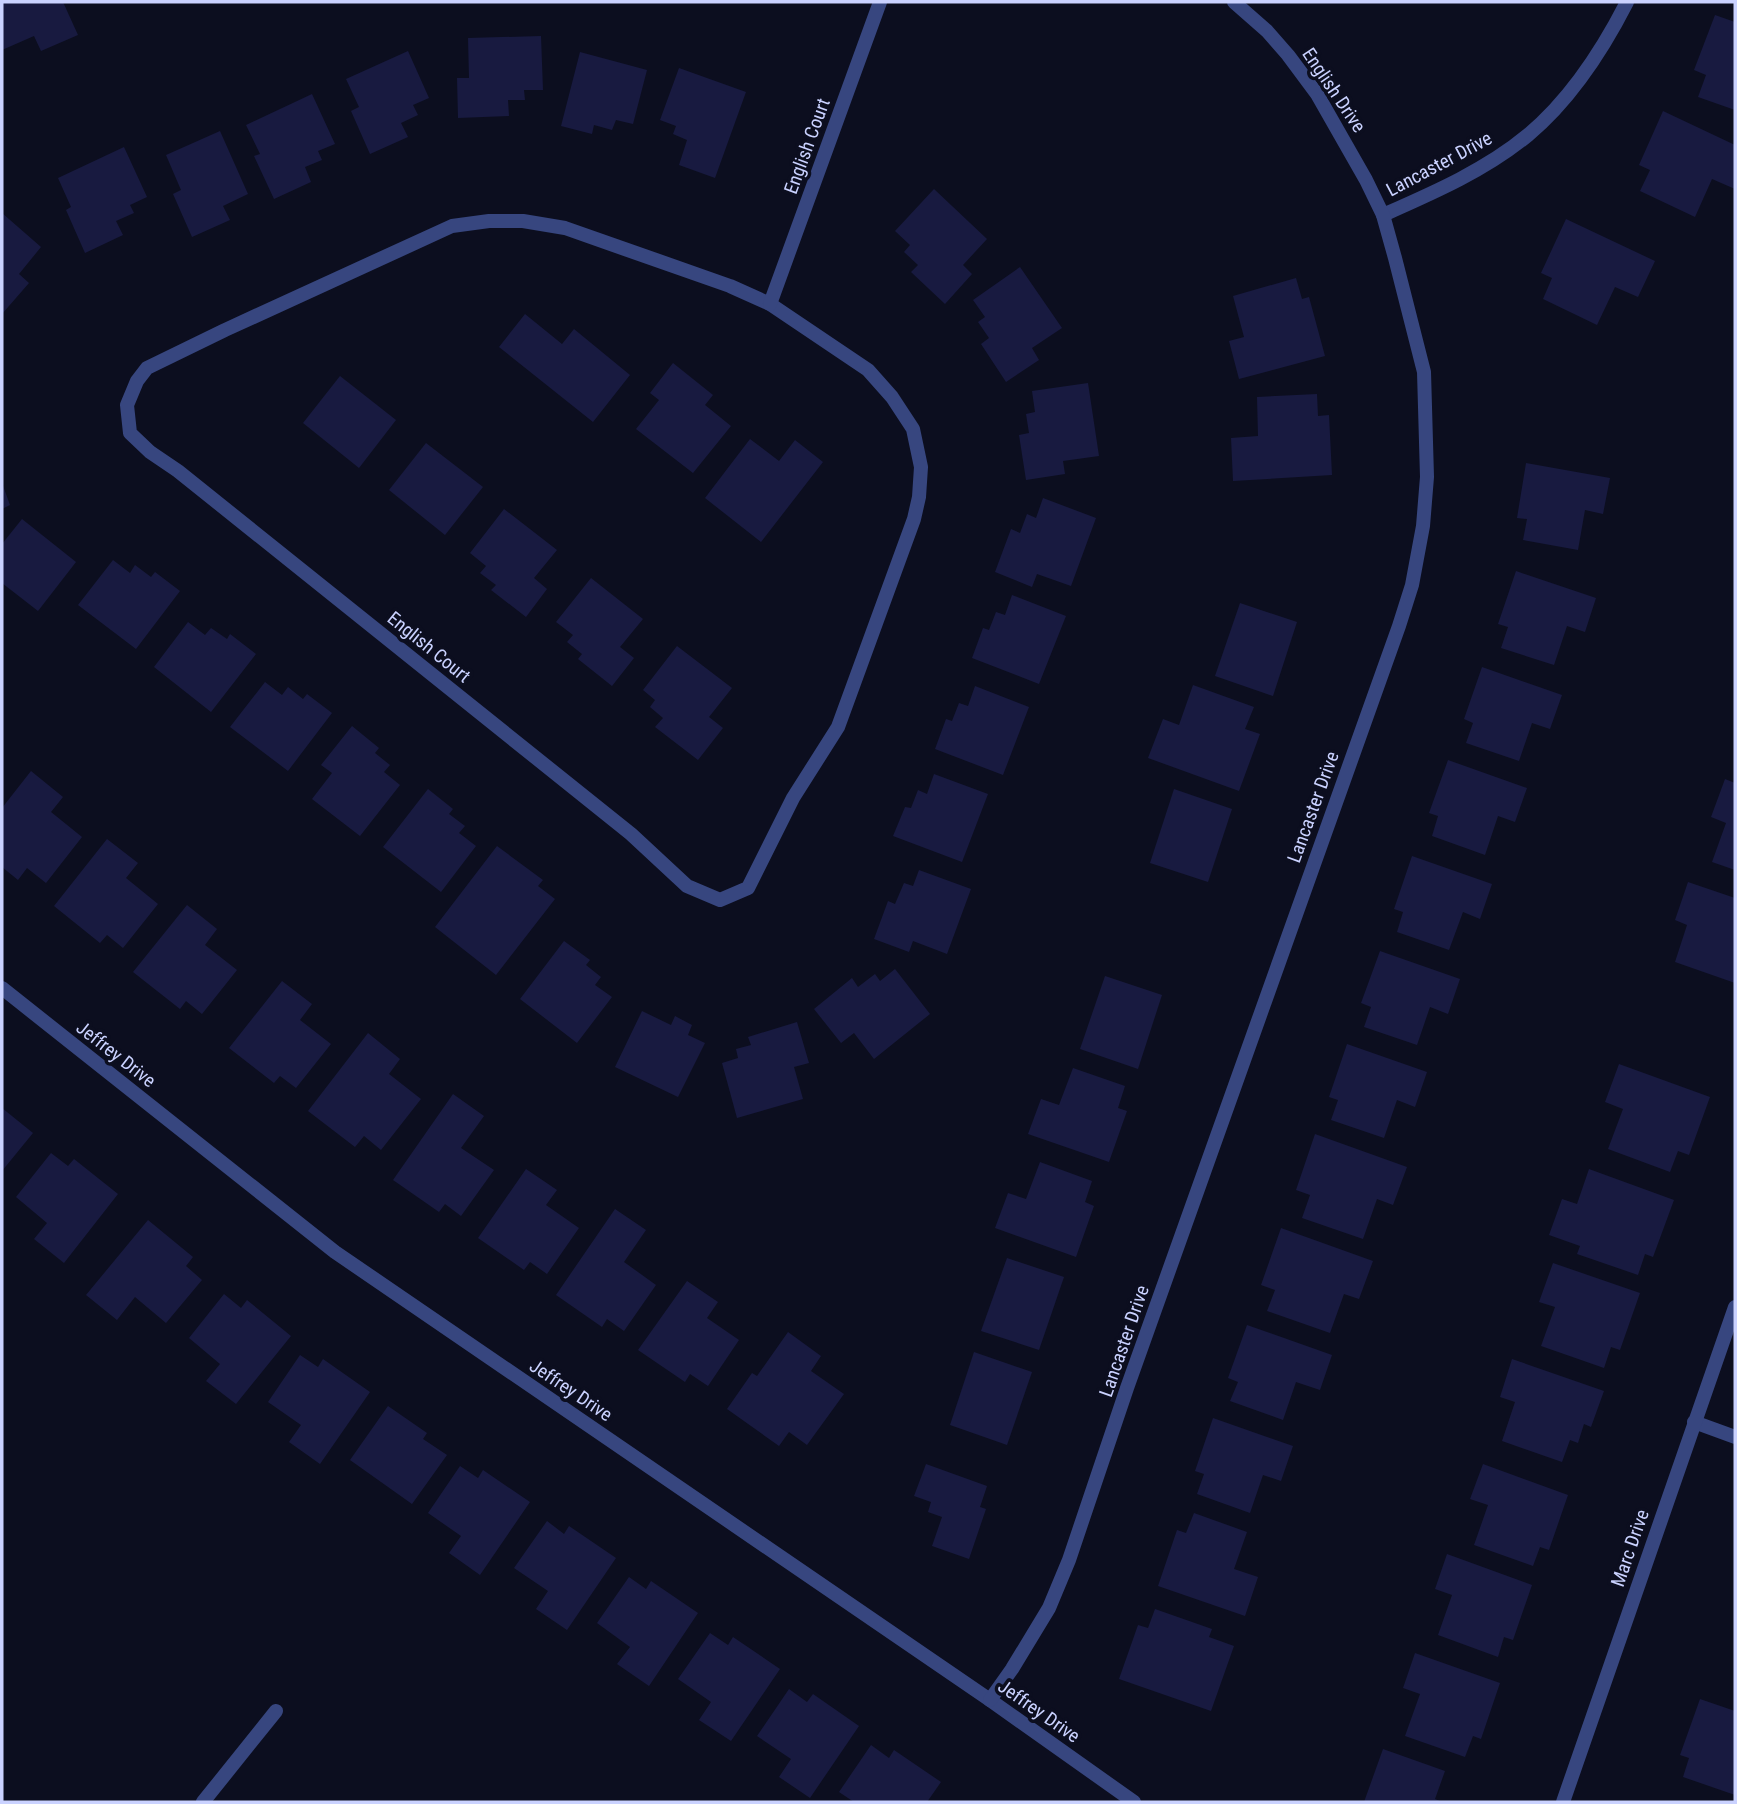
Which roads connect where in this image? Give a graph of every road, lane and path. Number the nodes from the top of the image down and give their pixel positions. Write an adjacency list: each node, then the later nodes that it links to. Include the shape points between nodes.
1 (880, 2): 5 (street, English Court)
2 (1234, 2): 4 (street, English Drive, via 1267,31 1317,94)
3 (1627, 2): 4 (street, Lancaster Drive, via 1591,64 1529,134 1438,191)
4 (1383, 215): 10 (street, Lancaster Drive, via 1424,372 1427,477 1412,585 1069,1560 1048,1608)
5 (770, 304): 5 (street, English Court, via 868,370 892,397 913,429 921,467 919,497 838,727 793,797 748,888 720,900 687,886 631,834 130,433 127,405 147,368 452,226 523,221 565,228)
6 (2, 988): 10 (street, Jeffrey Drive, via 335,1252)
7 (1735, 1307): 8 (street, Marc Drive)
8 (1694, 1422): 9 (street); 14 (street, Marc Drive)
9 (1735, 1437)
10 (990, 1700): 13 (street, Jeffrey Drive)
11 (276, 1711): 12 (street)
12 (203, 1802)
13 (1134, 1802)
14 (1563, 1802)

